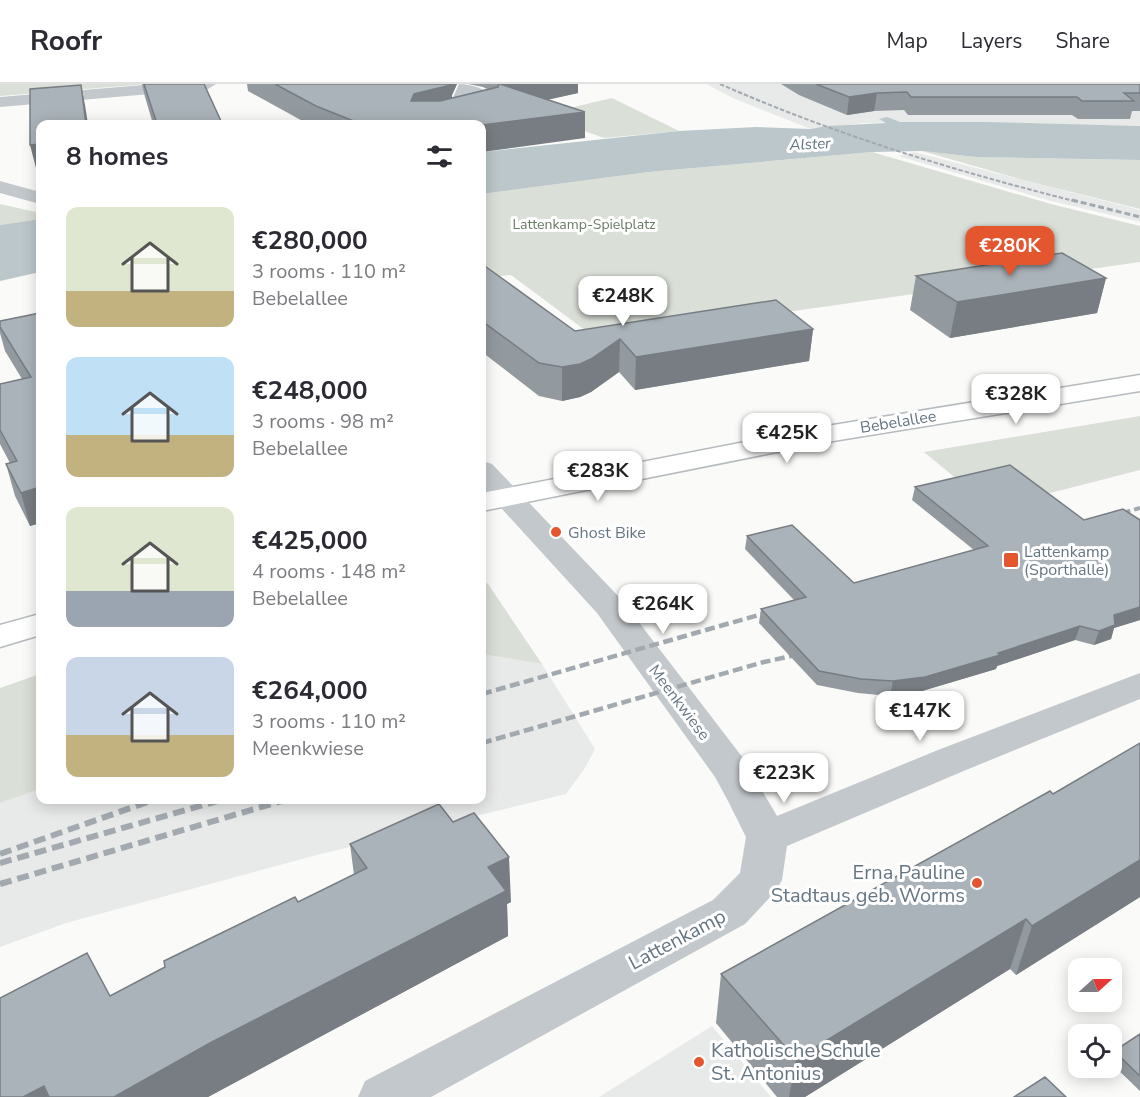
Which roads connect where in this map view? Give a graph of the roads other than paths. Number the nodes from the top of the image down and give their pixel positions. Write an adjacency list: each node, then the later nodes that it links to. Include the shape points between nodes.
1 (208, 84): 3 (street)
2 (461, 86): 4 (street, via 493,103 492,106)
3 (0, 102)
4 (441, 120)
5 (0, 187): 6 (street)
6 (36, 197)
7 (1140, 383): 9 (main road, Bebelallee, via 839,432)
8 (486, 480): 9 (street, Meenkwiese)
9 (494, 499): 13 (street, Meenkwiese, via 609,606 729,768)
10 (36, 625): 11 (main road)
11 (0, 636)
12 (1140, 685): 13 (street)
13 (767, 837): 14 (street, Lattenkamp, via 760,880 729,912)
14 (383, 1097)

